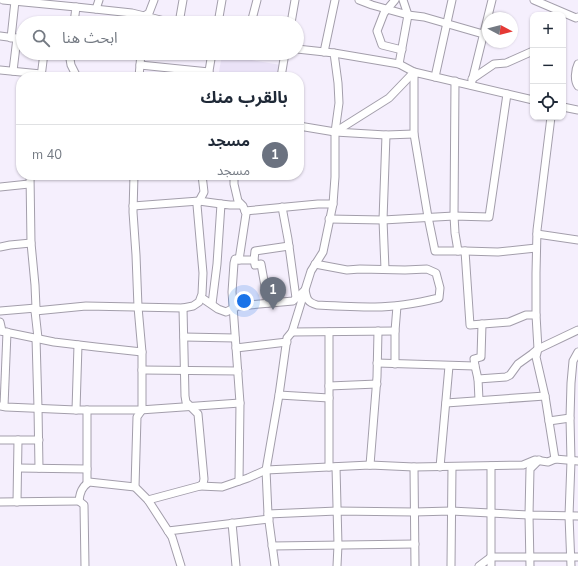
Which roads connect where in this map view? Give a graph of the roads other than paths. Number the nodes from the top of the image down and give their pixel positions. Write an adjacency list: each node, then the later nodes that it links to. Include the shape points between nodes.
1 (3, 0): 15 (street)
2 (99, 0): 18 (street)
3 (154, 0): 27 (street)
4 (183, 0): 28 (street)
5 (222, 0): 29 (street)
6 (257, 0): 30 (street)
7 (295, 0): 31 (street)
8 (335, 0): 41 (street)
9 (359, 0): 19 (street)
10 (395, 0): 19 (street)
11 (403, 0): 22 (street)
12 (452, 0): 33 (street)
13 (492, 0): 20 (street)
14 (534, 0): 21 (street)
15 (20, 1): 16 (street); 24 (street)
16 (59, 3): 17 (street)
17 (76, 7): 18 (street); 25 (street)
18 (96, 9): 26 (street, via 132,13)
19 (387, 9): 22 (street); 40 (street, via 377,31 382,45)
20 (489, 12)
21 (558, 12)
22 (408, 15): 33 (street); 40 (street)
23 (566, 15): 32 (street)
24 (19, 16)
25 (75, 16)
26 (137, 16)
27 (147, 16)
28 (180, 16)
29 (219, 16)
30 (253, 16)
31 (292, 16)
32 (578, 17)
33 (447, 24): 34 (street); 62 (street)
34 (482, 34)
35 (0, 36): 36 (street)
36 (16, 38)
37 (482, 38): 64 (street)
38 (16, 46): 53 (street)
39 (304, 50): 41 (street)
40 (402, 50): 49 (street)
41 (324, 52): 43 (street)
42 (530, 52): 64 (street, via 506,63 494,64)
43 (334, 53): 49 (street); 72 (street, via 339,103)
44 (43, 60): 55 (street)
45 (70, 60): 56 (street)
46 (140, 60): 51 (street)
47 (211, 60): 59 (street)
48 (283, 60): 60 (street)
49 (399, 64): 61 (street)
50 (578, 64): 65 (street)
51 (140, 65): 57 (street); 58 (street)
52 (0, 70): 53 (street)
53 (13, 71): 54 (street)
54 (19, 72)
55 (42, 72)
56 (74, 72)
57 (139, 72)
58 (188, 72)
59 (209, 72)
60 (282, 72)
61 (414, 72): 62 (street); 72 (street, via 389,98); 74 (street)
62 (435, 77): 63 (street)
63 (455, 81): 64 (street); 87 (street)
64 (472, 82): 66 (street)
65 (578, 86)
66 (507, 94): 67 (street); 87 (street, via 489,217)
67 (530, 99)
68 (566, 108): 69 (street)
69 (578, 110)
70 (551, 120): 91 (street)
71 (304, 127): 72 (street)
72 (335, 132): 73 (street); 83 (street)
73 (386, 134): 74 (street); 90 (street)
74 (414, 134): 88 (street)
75 (30, 180): 79 (street)
76 (134, 180): 84 (street)
77 (203, 180): 81 (street, via 204,192)
78 (234, 180): 86 (street, via 238,201)
79 (30, 184): 80 (street); 93 (street)
80 (0, 187)
81 (199, 201): 82 (street); 84 (street); 103 (street, via 197,205 203,273)
82 (221, 204): 86 (street); 106 (street, via 218,264)
83 (333, 204): 85 (street); 89 (street)
84 (133, 206): 108 (street)
85 (282, 207): 86 (street); 94 (street)
86 (243, 208): 98 (street, via 246,214)
87 (454, 216): 88 (street); 97 (street, via 455,233)
88 (428, 217): 90 (street); 97 (street, via 436,252)
89 (329, 220): 90 (street); 100 (street, via 323,252)
90 (383, 220): 101 (street)
91 (537, 234): 92 (street); 96 (street)
92 (578, 240)
93 (31, 243): 95 (street); 111 (street)
94 (289, 246): 99 (street, via 255,251); 104 (street)
95 (0, 247)
96 (536, 248): 97 (street, via 498,252); 113 (street)
97 (462, 251): 115 (street, via 470,325)
98 (239, 260): 99 (street); 110 (street, via 235,259 234,263)
99 (254, 260): 105 (street, via 255,265 261,264)
100 (315, 264): 101 (street, via 347,270); 102 (street)
101 (385, 269): 107 (street, via 427,269 436,273 440,288 439,298)
102 (305, 290): 104 (street); 107 (street, via 310,303 317,305 376,308); 120 (street)
103 (202, 298): 106 (street); 109 (street, via 193,306)
104 (296, 298): 105 (street, via 293,301)
105 (268, 303): 110 (street)
106 (212, 304): 110 (street, via 226,312)
107 (397, 306): 119 (street)
108 (138, 307): 109 (street); 111 (street, via 86,306); 129 (street)
109 (183, 308): 122 (street)
110 (233, 308): 124 (street)
111 (36, 309): 112 (street); 123 (street)
112 (0, 311)
113 (536, 316): 115 (street, via 526,315 509,322); 128 (street)
114 (0, 322): 117 (street)
115 (482, 324): 134 (street, via 481,357 474,359)
116 (578, 330): 128 (street)
117 (3, 331): 123 (street); 138 (street)
118 (378, 331): 119 (street); 121 (street); 131 (street)
119 (395, 331): 132 (street)
120 (292, 332): 121 (street); 125 (street)
121 (329, 332): 142 (street)
122 (184, 337): 124 (street); 137 (street)
123 (37, 338): 126 (street); 151 (street)
124 (235, 338): 127 (street)
125 (287, 342): 127 (street); 143 (street)
126 (78, 345): 129 (street); 152 (street)
127 (236, 348): 139 (street)
128 (538, 349): 140 (street, via 518,364 510,375); 144 (street, via 536,357)
129 (142, 352): 136 (street)
130 (578, 352): 135 (street, via 573,361)
131 (377, 363): 132 (street); 141 (street)
132 (395, 364): 133 (street)
133 (449, 366): 134 (street); 148 (street)
134 (475, 366): 140 (street)
135 (575, 367): 155 (street)
136 (142, 370): 137 (street); 154 (street)
137 (185, 370): 139 (street); 150 (street, via 185,396)
138 (3, 371): 149 (street)
139 (238, 372): 147 (street)
140 (478, 379): 146 (street)
141 (377, 384): 142 (street); 163 (street)
142 (329, 386): 145 (street)
143 (279, 395): 145 (street); 173 (street)
144 (545, 396): 146 (street); 156 (street)
145 (329, 398): 166 (street)
146 (479, 400): 148 (street)
147 (240, 403): 150 (street); 174 (street)
148 (446, 403): 168 (street)
149 (2, 406): 151 (street)
150 (190, 406): 154 (street); 176 (street, via 198,414 204,479)
151 (38, 408): 152 (street); 159 (street)
152 (76, 410): 153 (street)
153 (87, 410): 154 (street); 172 (street)
154 (142, 410): 177 (street, via 137,417)
155 (570, 418): 156 (street); 162 (street)
156 (549, 421): 160 (street)
157 (0, 440): 158 (street)
158 (18, 440): 159 (street); 169 (street)
159 (39, 440): 170 (street)
160 (555, 459): 161 (street, via 548,462); 162 (street)
161 (539, 460): 165 (street, via 523,465); 186 (street, via 530,469)
162 (574, 461): 188 (street)
163 (370, 465): 167 (street); 171 (street)
164 (452, 466): 165 (street); 168 (street); 183 (street)
165 (491, 466): 185 (street)
166 (329, 467): 167 (street); 173 (street)
167 (336, 467): 182 (street)
168 (440, 467): 171 (street)
169 (18, 468): 170 (street); 181 (street)
170 (40, 468): 172 (street)
171 (414, 468): 184 (street)
172 (87, 469): 175 (street)
173 (266, 470): 174 (street); 187 (street)
174 (239, 481): 176 (street, via 222,487)
175 (87, 483): 177 (street); 179 (street, via 80,492)
176 (200, 486): 178 (street)
177 (134, 487): 178 (street)
178 (148, 500): 191 (street)
179 (79, 501): 181 (street); 198 (street, via 84,505)
180 (0, 502): 181 (street)
181 (17, 502)
182 (337, 511): 184 (street); 187 (street); 193 (street)
183 (451, 511): 184 (street); 185 (street); 204 (street)
184 (414, 512): 192 (street)
185 (491, 513): 186 (street); 195 (street)
186 (529, 515): 188 (street); 196 (street)
187 (269, 516): 190 (street); 194 (street)
188 (569, 516): 189 (street); 197 (street)
189 (578, 516)
190 (232, 523): 191 (street); 200 (street)
191 (168, 531): 199 (street)
192 (415, 544): 193 (street); 203 (street)
193 (338, 545): 194 (street); 202 (street)
194 (272, 546): 201 (street)
195 (492, 556): 196 (street); 205 (street); 206 (street)
196 (530, 557): 197 (street); 207 (street)
197 (574, 557): 208 (street)
198 (85, 566)
199 (181, 566)
200 (236, 566)
201 (275, 566)
202 (337, 566)
203 (415, 566)
204 (452, 566)
205 (479, 566)
206 (492, 566)
207 (530, 566)
208 (571, 566)

